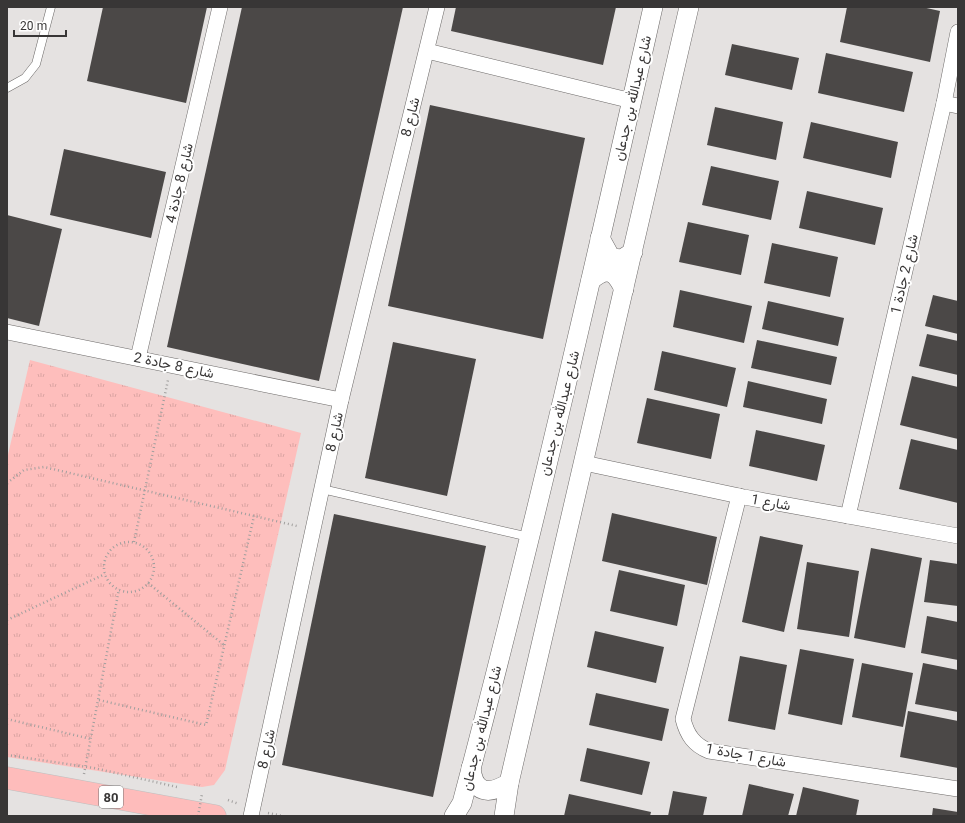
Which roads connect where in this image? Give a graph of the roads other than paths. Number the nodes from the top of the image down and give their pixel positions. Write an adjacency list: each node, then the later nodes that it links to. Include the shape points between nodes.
1 (52, 7): 8 (lane, via 36,64 25,78)
2 (220, 7): 16 (street, شارع 8 جادة 4)
3 (437, 7): 7 (street, شارع 8)
4 (653, 7): 9 (street, شارع عبدالله بن جدعان)
5 (689, 7): 12 (street)
6 (958, 32): 10 (street, شارع 2 جادة 1)
7 (427, 51): 9 (street); 17 (street, شارع 8)
8 (7, 88)
9 (632, 101): 11 (street, شارع عبدالله بن جدعان)
10 (951, 104): 21 (street, شارع 2 جادة 1)
11 (600, 238): 12 (street, via 611,258 622,260); 13 (street, شارع عبدالله بن جدعان)
12 (633, 252): 14 (street)
13 (591, 280): 14 (street, via 600,272 608,271 618,278); 23 (street, شارع عبدالله بن جدعان)
14 (624, 289): 18 (street)
15 (7, 332): 16 (street, شارع 8 جادة 2)
16 (138, 358): 17 (street, شارع 8 جادة 2)
17 (341, 400): 19 (street, شارع 8)
18 (584, 463): 20 (street, شارع 1); 26 (street)
19 (322, 489): 23 (lane); 29 (street, شارع 8)
20 (739, 496): 21 (street, شارع 1); 27 (street, شارع 1 جادة 1, via 683,720 689,736 709,751)
21 (848, 516): 22 (street, شارع 1)
22 (958, 536)
23 (529, 537): 24 (street, شارع عبدالله بن جدعان)
24 (471, 768): 26 (street, via 472,780 482,789 497,790); 30 (street, شارع عبدالله بن جدعان, via 462,803)
25 (7, 778): 28 (highway, 80)
26 (509, 782): 31 (street)
27 (958, 789)
28 (215, 816)
29 (251, 816)
30 (454, 816)
31 (504, 816)

